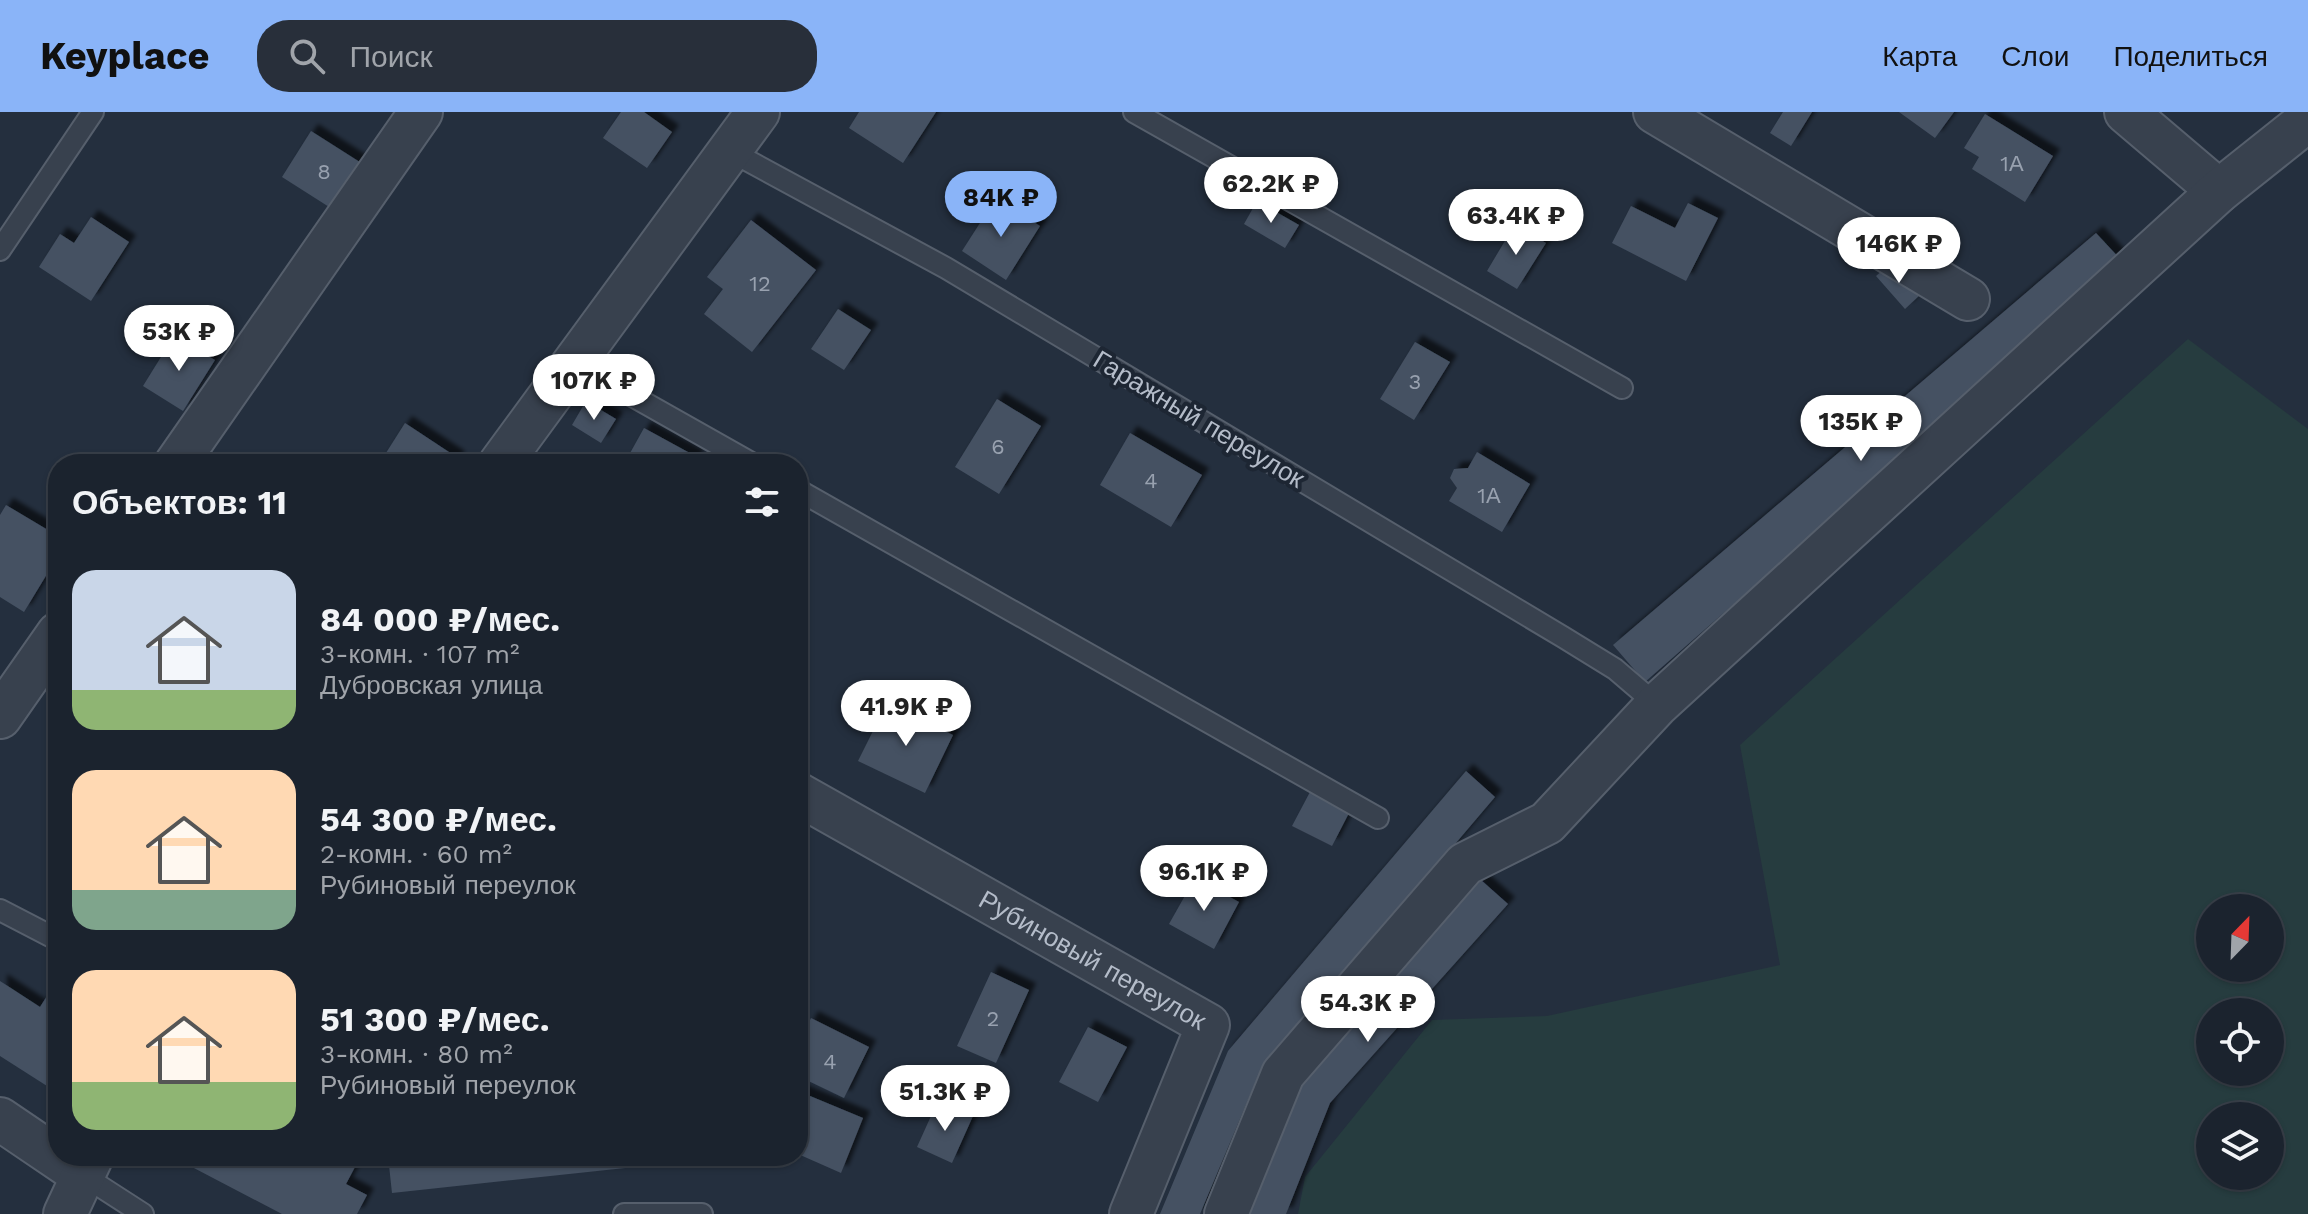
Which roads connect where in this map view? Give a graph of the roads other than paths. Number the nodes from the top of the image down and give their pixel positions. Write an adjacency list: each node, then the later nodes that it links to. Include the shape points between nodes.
1 (93, 112): 10 (lane)
2 (421, 112): 14 (street)
3 (758, 112): 8 (street)
4 (1134, 112): 13 (lane)
5 (1655, 112): 11 (street)
6 (2126, 112): 9 (street)
7 (2308, 120): 9 (street)
8 (730, 151): 12 (street); 19 (lane, Гаражный переулок, via 1015,309 1615,669)
9 (2219, 191): 19 (street)
10 (0, 250)
11 (1968, 299)
12 (574, 363): 15 (street); 16 (lane)
13 (1622, 388)
14 (183, 454)
15 (507, 454)
16 (735, 454)
17 (808, 496): 22 (lane)
18 (48, 648): 20 (street)
19 (1657, 705): 34 (street, via 1547,823 1465,864 1283,1074)
20 (0, 717)
21 (808, 800): 33 (street, Рубиновый переулок, via 1208,1025)
22 (1378, 818)
23 (0, 910): 24 (lane)
24 (48, 935)
25 (0, 1119): 26 (street)
26 (48, 1145)
27 (86, 1166): 29 (street)
28 (87, 1166): 30 (lane)
29 (65, 1214)
30 (143, 1214)
31 (624, 1214): 32 (lane)
32 (702, 1214)
33 (1131, 1214)
34 (1226, 1214)

